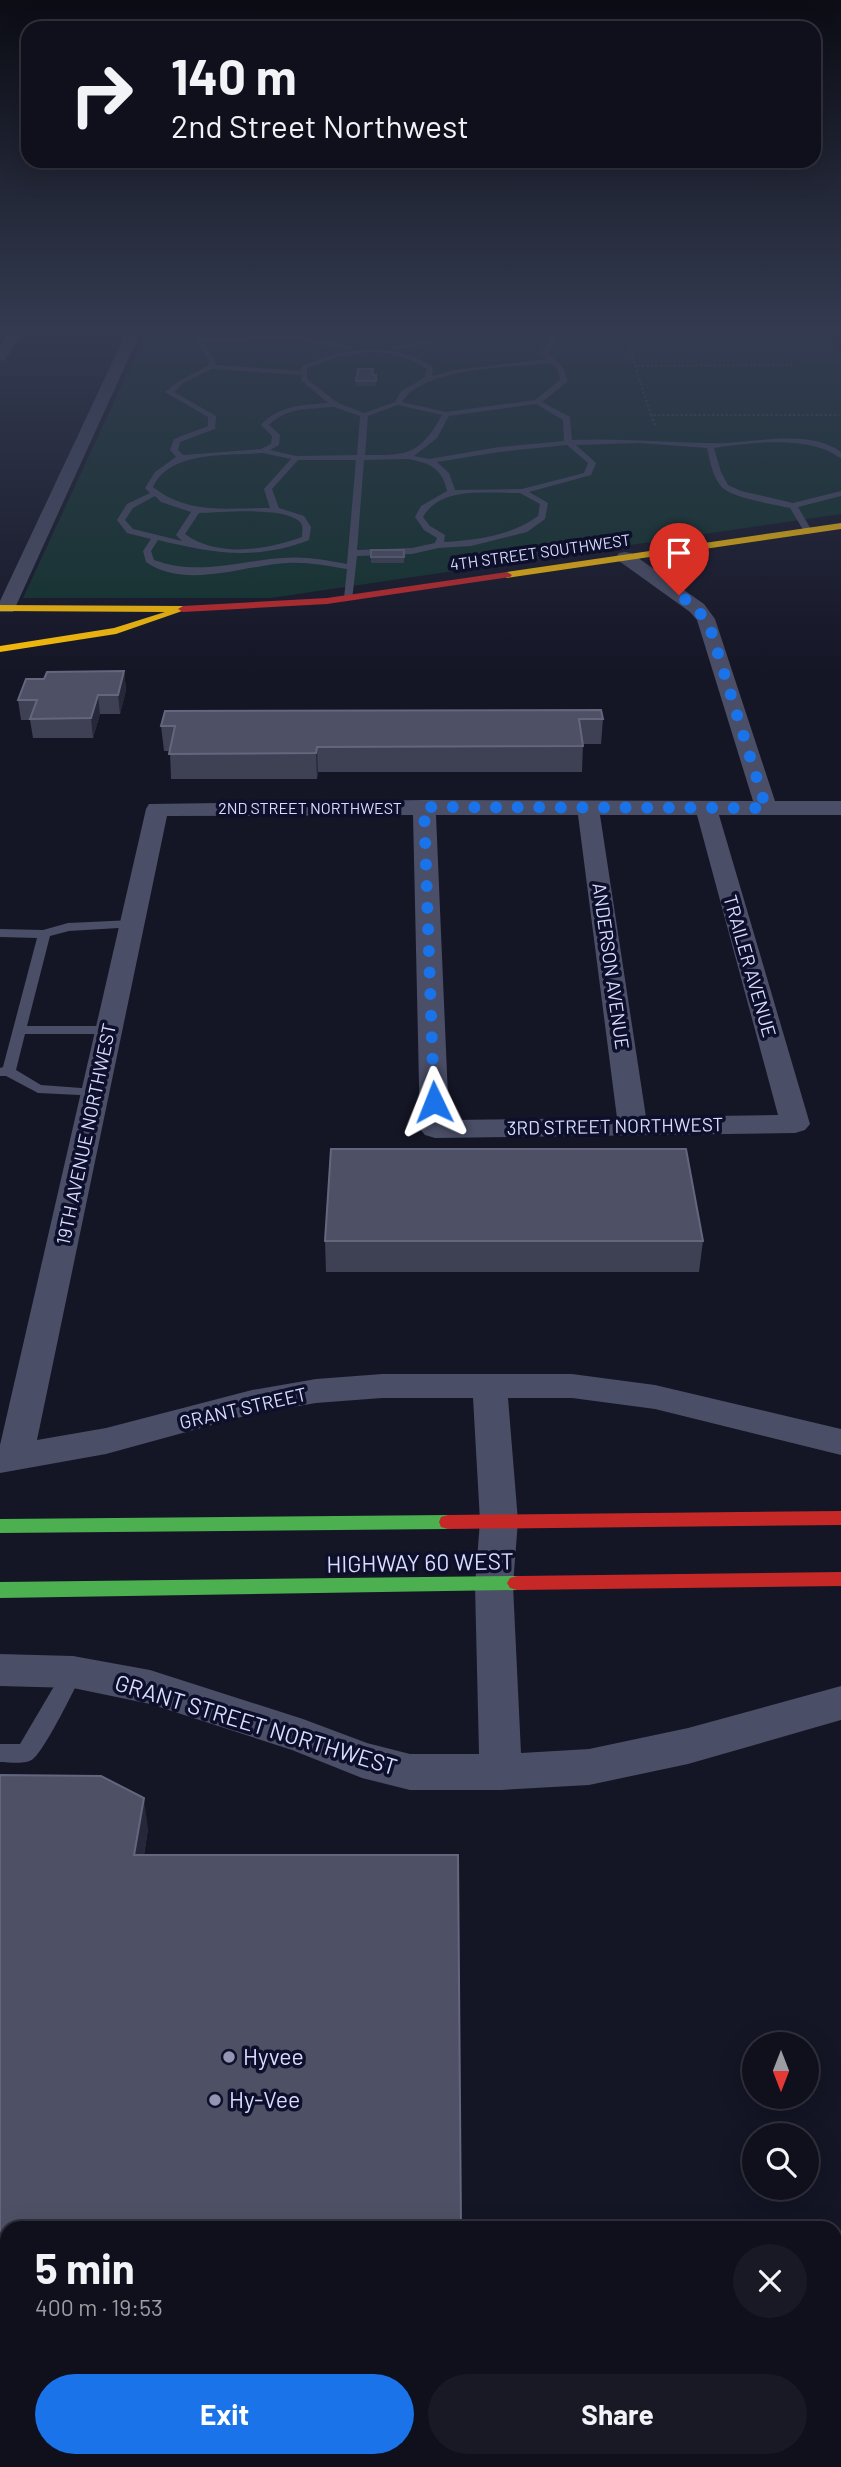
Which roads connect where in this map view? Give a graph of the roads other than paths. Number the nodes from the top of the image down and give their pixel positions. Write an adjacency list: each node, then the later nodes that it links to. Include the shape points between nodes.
1 (80, 446): 33 (street)
2 (175, 446): 13 (lane)
3 (271, 446): 10 (lane)
4 (360, 446): 15 (lane)
5 (421, 446): 12 (lane)
6 (529, 446): 16 (lane)
7 (573, 446): 17 (lane, via 592,463 587,475)
8 (710, 446): 21 (lane, via 725,487)
9 (826, 446): 11 (lane)
10 (263, 451): 13 (lane); 14 (lane)
11 (841, 456)
12 (408, 457): 15 (lane); 16 (lane)
13 (181, 458): 19 (lane, via 153,477 149,488)
14 (296, 458): 15 (lane); 22 (lane, via 268,489)
15 (359, 458): 29 (lane)
16 (429, 461): 18 (lane, via 448,475)
17 (522, 491): 18 (lane); 28 (lane, via 544,503 542,517 524,530 471,543)
18 (451, 492): 28 (lane, via 424,508 419,517 442,537)
19 (155, 493): 23 (lane); 26 (lane, via 130,506 121,520 130,531)
20 (841, 494): 21 (lane)
21 (793, 506): 25 (lane)
22 (275, 510): 23 (lane); 27 (lane, via 301,517 307,527 306,538 289,546 251,551)
23 (196, 511): 27 (lane, via 180,536)
24 (841, 526): 25 (street, 4TH STREET SOUTHWEST)
25 (808, 531): 30 (street, 4TH STREET SOUTHWEST)
26 (155, 539): 27 (lane); 31 (lane, via 147,551 150,562 170,571 208,572 280,560)
27 (189, 545)
28 (438, 545): 29 (lane, via 412,551)
29 (354, 553): 31 (lane)
30 (625, 557): 32 (street, 4TH STREET SOUTHWEST); 39 (street, via 697,608 706,620)
31 (353, 568): 32 (lane)
32 (349, 598): 34 (street, 4TH STREET SOUTHWEST)
33 (3, 608): 34 (street, 4TH STREET SOUTHWEST)
34 (183, 609): 35 (street, via 123,631)
35 (0, 649)
36 (424, 807): 37 (street, 2ND STREET NORTHWEST); 41 (street, 2ND STREET NORTHWEST); 50 (street, 3RD STREET NORTHWEST, via 435,1129)
37 (589, 808): 38 (street, 2ND STREET NORTHWEST); 50 (street, ANDERSON AVENUE)
38 (706, 808): 39 (street, 2ND STREET NORTHWEST); 49 (street, TRAILER AVENUE)
39 (766, 808): 40 (street, 2ND STREET NORTHWEST)
40 (841, 808)
41 (157, 809): 42 (street, 19TH AVENUE NORTHWEST)
42 (132, 924): 44 (lane, via 68,927); 46 (street, 19TH AVENUE NORTHWEST)
43 (0, 933): 44 (lane)
44 (44, 934): 45 (lane)
45 (20, 1030): 46 (lane); 47 (lane)
46 (108, 1030): 48 (street, 19TH AVENUE NORTHWEST)
47 (5, 1071): 48 (lane, via 38,1089)
48 (95, 1093): 53 (street, 19TH AVENUE NORTHWEST)
49 (794, 1124): 50 (street, 3RD STREET NORTHWEST)
50 (633, 1125)
51 (490, 1386): 52 (street, GRANT STREET, via 572,1386 655,1397); 53 (street, GRANT STREET, via 316,1391 252,1402 106,1441); 55 (street)
52 (841, 1442)
53 (8, 1459)
54 (841, 1518): 55 (street, HIGHWAY 60 WEST)
55 (499, 1521): 56 (street, HIGHWAY 60 WEST); 58 (street)
56 (0, 1526)
57 (841, 1579): 58 (street, HIGHWAY 60 WEST)
58 (494, 1585): 59 (street, HIGHWAY 60 WEST); 64 (street)
59 (0, 1590)
60 (0, 1670): 61 (street, GRANT STREET NORTHWEST)
61 (73, 1672): 63 (lane, via 26,1753); 64 (street, GRANT STREET NORTHWEST, via 150,1687 362,1760 410,1772)
62 (841, 1703): 64 (street, GRANT STREET NORTHWEST, via 688,1746 589,1767)
63 (0, 1753)
64 (501, 1772)

